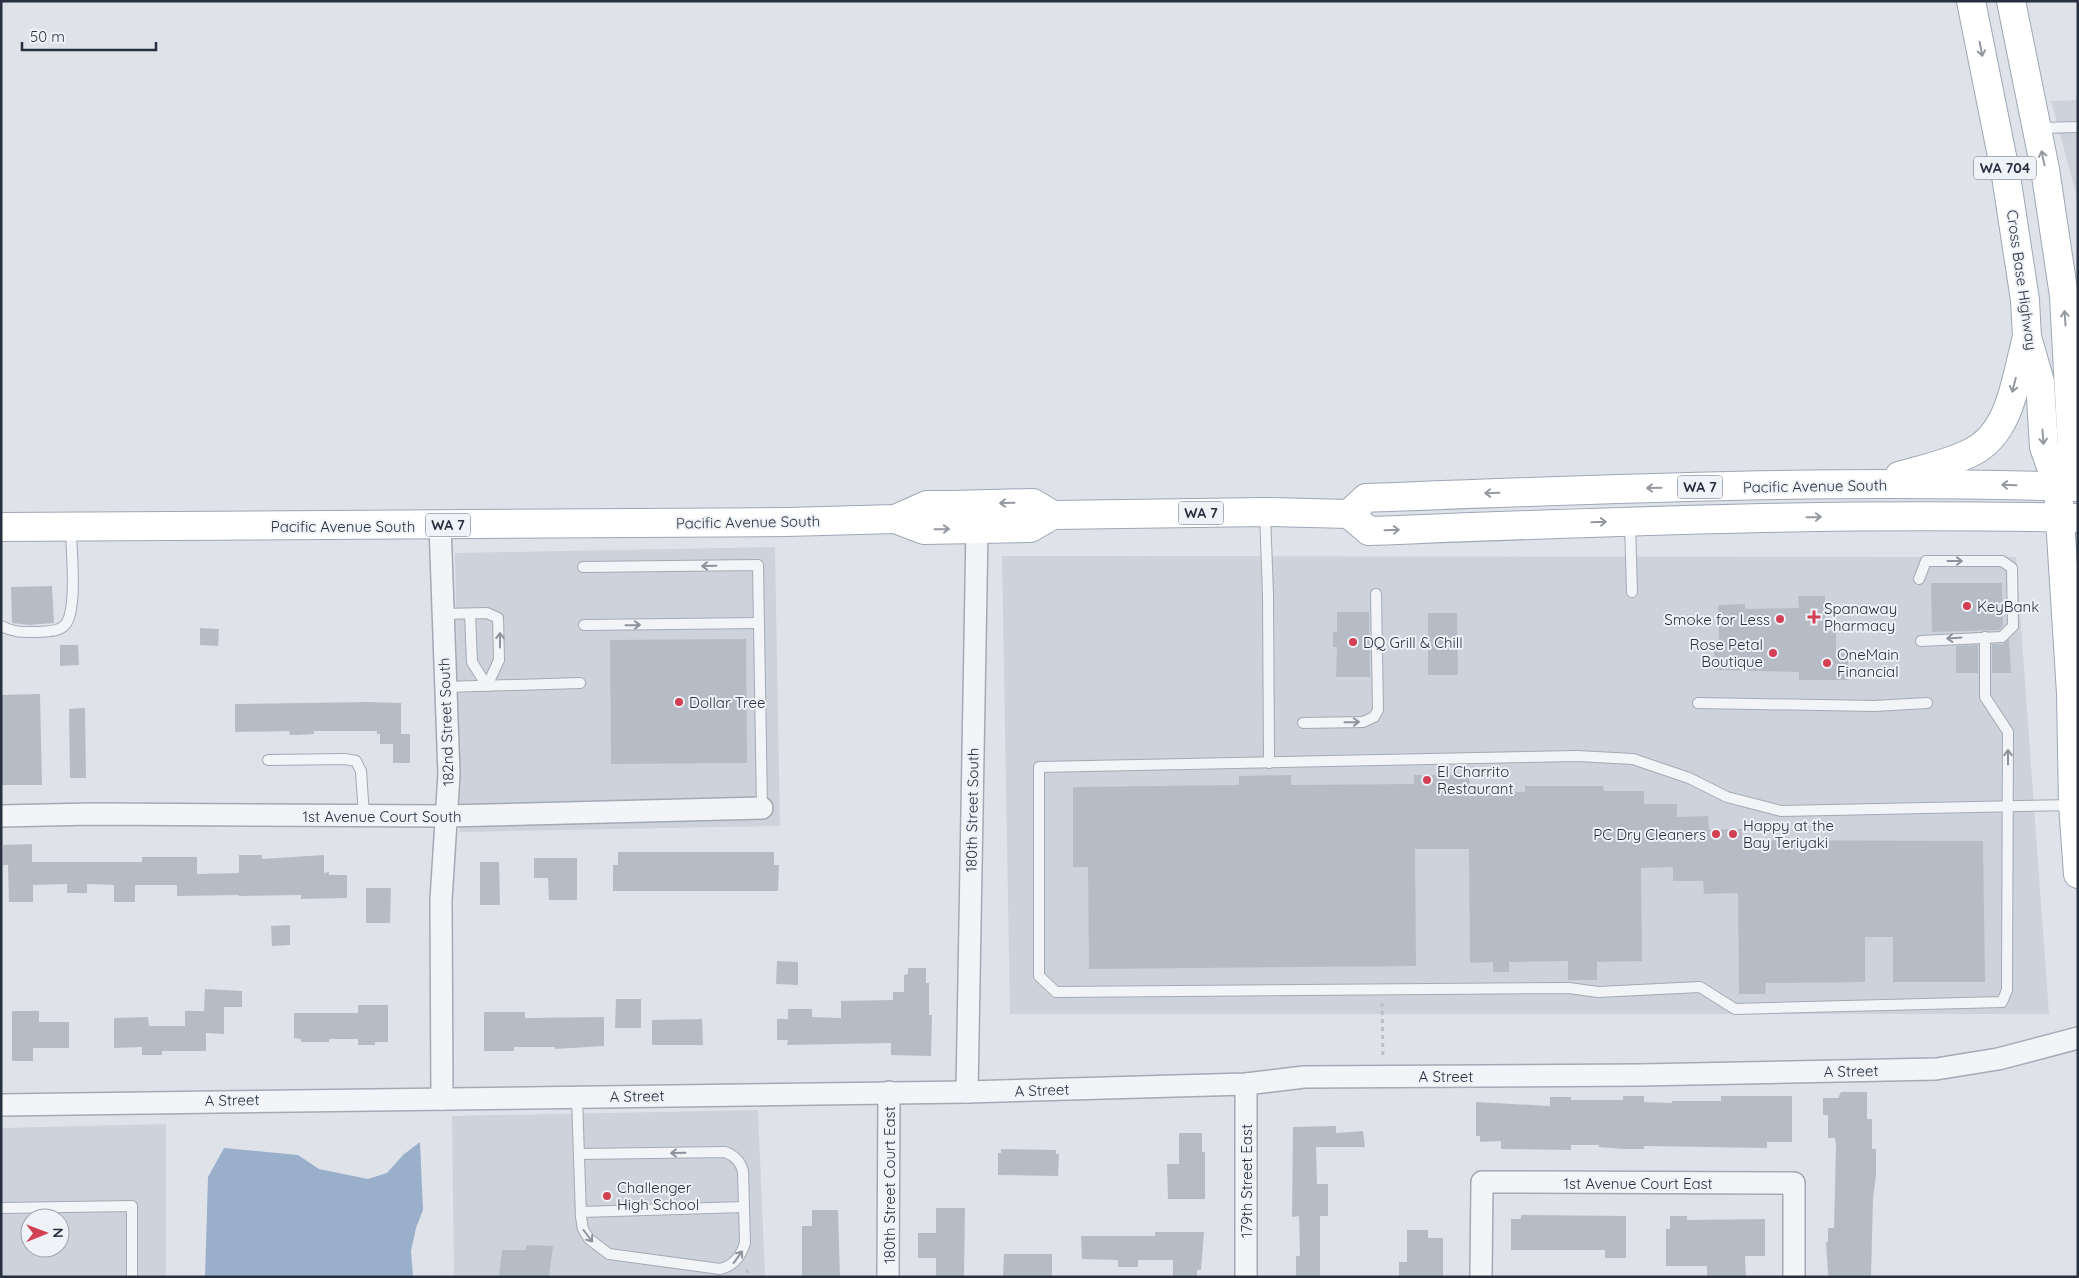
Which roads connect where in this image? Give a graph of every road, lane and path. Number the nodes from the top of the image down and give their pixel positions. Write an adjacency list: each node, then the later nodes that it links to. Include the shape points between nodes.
1 (1971, 1): 5 (main road, Cross Base Highway / WA 704, one-way to 5, via 2008,185 2025,300)
2 (2011, 1): 4 (main road, WA 704)
3 (2078, 127): 4 (lane)
4 (2036, 128): 6 (main road, WA 704, one-way to 4)
5 (2026, 338): 7 (main road, one-way to 7, via 2008,410 1987,441 1956,459); 8 (main road, Cross Base Highway / WA 704, one-way to 8, via 2040,382 2044,448)
6 (2072, 348): 8 (main road, WA 704, via 2072,448)
7 (1868, 486): 8 (main road, Pacific Avenue South / WA 7, one-way to 7, via 1998,484); 10 (main road, Pacific Avenue South / WA 7, one-way to 10, via 1627,488 1366,498)
8 (2068, 487): 12 (main road)
9 (1265, 512): 10 (main road, Pacific Avenue South / WA 7); 11 (main road, Pacific Avenue South / WA 7); 38 (lane)
10 (1349, 514): 14 (main road, Pacific Avenue South / WA 7, one-way to 14, via 1369,531)
11 (1053, 515): 13 (main road, Pacific Avenue South / WA 7, one-way to 13, via 1033,503 950,504 927,505); 18 (main road, Pacific Avenue South / WA 7, via 1030,528)
12 (2069, 518): 14 (main road, Pacific Avenue South / WA 7, one-way to 12, via 1834,517); 33 (main road)
13 (895, 519): 15 (main road, Pacific Avenue South / WA 7); 18 (main road, Pacific Avenue South / WA 7, one-way to 18, via 924,530)
14 (1630, 521): 21 (lane)
15 (440, 525): 17 (main road, Pacific Avenue South / WA 7); 23 (street, 182nd Street South)
16 (1, 527): 17 (main road, Pacific Avenue South / WA 7)
17 (71, 528): 27 (lane, via 72,598 65,624 54,631 19,633)
18 (977, 529): 51 (street, 180th Street South)
19 (583, 568): 25 (lane, one-way to 19, via 758,565)
20 (1918, 579): 28 (lane, one-way to 28, via 1926,561 2002,561 2009,564 2012,568 2013,626 2002,637)
21 (1632, 592)
22 (1376, 594): 36 (lane, one-way to 22, via 1363,722 1374,717 1378,710)
23 (443, 614): 24 (lane); 32 (street, 182nd Street South)
24 (470, 614): 31 (lane, via 472,662); 31 (lane, one-way to 24, via 500,660 500,621 492,614)
25 (759, 623): 26 (lane, one-way to 25); 40 (lane)
26 (584, 625)
27 (1, 626)
28 (1985, 637): 29 (lane, one-way to 29); 39 (lane, one-way to 28, via 2008,732 1985,697)
29 (1921, 641)
30 (580, 683): 31 (lane)
31 (488, 686): 32 (lane)
32 (445, 687): 43 (street, 182nd Street South, via 449,774)
33 (2074, 692): 44 (main road)
34 (1698, 703): 35 (lane, via 1874,706)
35 (1927, 703)
36 (1303, 723)
37 (268, 760): 42 (lane, via 345,758 356,761 361,772)
38 (1269, 762): 39 (lane, via 1577,756 1633,759 1689,778 1727,797 1781,811); 46 (lane, via 1039,767 1039,976 1056,992)
39 (2008, 806): 44 (lane); 46 (lane, via 2007,990 2002,1002 1735,1010 1700,987 1598,992 1569,988)
40 (762, 808): 43 (street, 1st Avenue Court South)
41 (1, 816): 42 (street, 1st Avenue Court South)
42 (364, 816): 43 (street, 1st Avenue Court South)
43 (446, 816): 53 (street, 182nd Street South, via 441,900)
44 (2075, 820): 45 (main road)
45 (2078, 874)
46 (1382, 990): 48 (path)
47 (2078, 1038): 48 (street, A Street, via 1998,1059 1936,1069)
48 (1384, 1076): 49 (street, A Street, via 1304,1077)
49 (1246, 1084): 51 (street, A Street); 61 (street, 179th Street East)
50 (889, 1092): 51 (street, A Street); 52 (street, A Street); 60 (street, 180th Street Court East)
51 (967, 1092)
52 (577, 1097): 53 (street, A Street); 55 (lane)
53 (442, 1099): 54 (street, A Street)
54 (1, 1105)
55 (579, 1154): 56 (lane, one-way to 55, via 741,1163 725,1152); 58 (lane)
56 (744, 1207): 58 (lane); 58 (lane, one-way to 56, via 583,1230 589,1239 609,1254 720,1268 734,1263 742,1251 745,1243)
57 (1, 1208): 59 (lane, via 132,1206)
58 (581, 1212)
59 (132, 1277)
60 (888, 1277)
61 (1246, 1277)
62 (1481, 1277): 63 (street, 1st Avenue Court East, via 1482,1182 1794,1183)
63 (1794, 1277)

